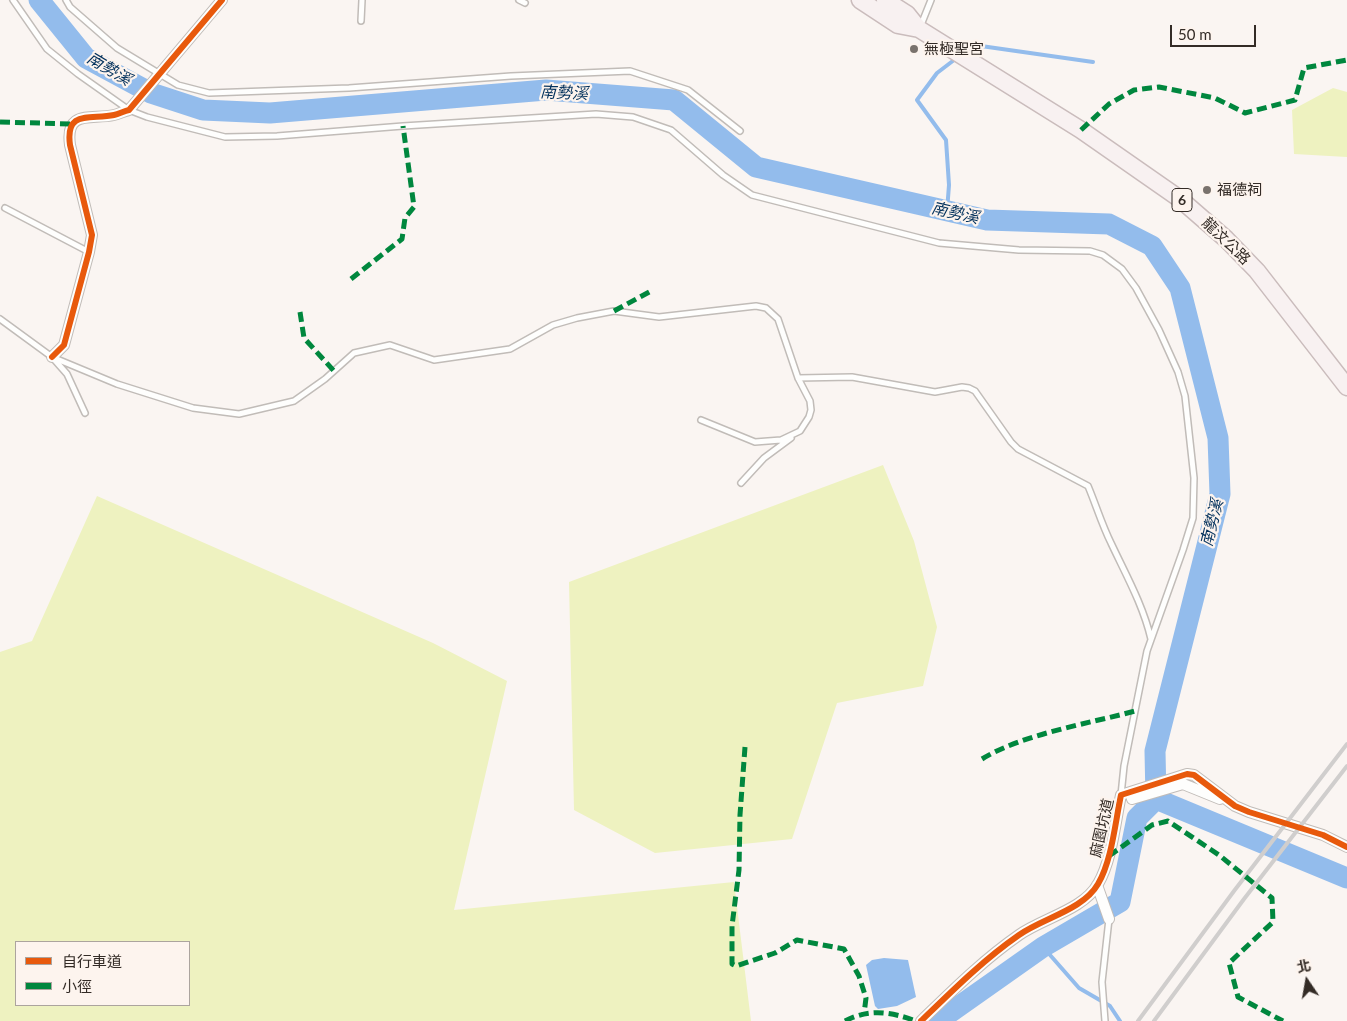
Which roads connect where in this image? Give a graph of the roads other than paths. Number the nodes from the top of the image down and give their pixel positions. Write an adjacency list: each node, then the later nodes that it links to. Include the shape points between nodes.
1 (13, 0): 13 (lane, via 47,49 78,74)
2 (66, 0): 12 (lane, via 117,48)
3 (222, 0): 12 (street)
4 (362, 0): 10 (lane)
5 (519, 0): 9 (lane)
6 (860, 0): 11 (main road, 6, via 898,25)
7 (885, 0): 11 (main road, 6, via 907,14)
8 (931, 0): 11 (lane)
9 (525, 3)
10 (360, 21)
11 (919, 29): 20 (main road, 龍汶公路 / 6, via 1081,130 1180,199 1257,271)
12 (157, 75): 13 (street); 14 (lane, via 178,85 209,93 630,71 688,90)
13 (131, 107): 16 (street, via 113,115 79,118 72,124 69,135 92,235); 25 (lane, via 147,117 225,137 558,115 633,117 671,130 752,196 939,243 1019,250 1090,251 1103,255 1122,269 1136,288 1159,330 1185,396 1194,478 1193,518)
14 (740, 131)
15 (4, 208): 16 (lane)
16 (90, 252): 18 (street, via 64,345)
17 (0, 319): 18 (lane)
18 (52, 357): 19 (lane, via 117,384 193,408 238,414 294,401 354,353 390,345 434,360 510,349 553,325 614,311 659,317 756,306 766,308 778,318); 21 (lane, via 67,374)
19 (798, 378): 23 (lane, via 811,410); 25 (lane, via 852,377 935,392 962,387 975,391 1018,449 1088,486 1110,542 1136,593)
20 (1347, 387)
21 (85, 413)
22 (701, 420): 23 (lane, via 755,442 781,440)
23 (800, 431): 24 (lane, via 764,458)
24 (741, 482)
25 (1151, 640): 26 (lane)
26 (1120, 799): 27 (street, via 1185,779 1249,812 1322,835); 28 (street, 麻園坑道, via 1106,868)
27 (1347, 847)
28 (1097, 886): 29 (street); 30 (street, 麻園坑道, via 1082,902 1019,935 968,976)
29 (1109, 919): 31 (lane, via 1102,982)
30 (921, 1021)
31 (1105, 1021)

